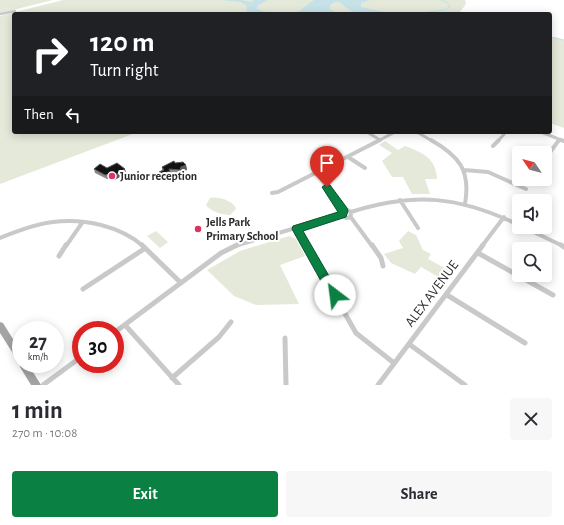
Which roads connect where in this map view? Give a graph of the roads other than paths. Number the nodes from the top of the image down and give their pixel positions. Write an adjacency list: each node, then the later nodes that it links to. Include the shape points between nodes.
1 (15, 11): 2 (street)
2 (0, 14)
3 (370, 134): 8 (street)
4 (392, 134): 8 (street)
5 (420, 134): 14 (street, via 448,151)
6 (504, 134): 10 (street)
7 (546, 134): 9 (street)
8 (380, 140): 12 (street)
9 (562, 140): 11 (street)
10 (493, 146)
11 (552, 151)
12 (348, 157): 13 (street); 15 (street)
13 (365, 168)
14 (464, 170): 16 (street, via 490,172); 19 (street, via 467,185)
15 (317, 173): 17 (street); 20 (street)
16 (526, 189)
17 (272, 193)
18 (400, 200): 19 (street, via 437,199); 21 (street); 25 (street)
19 (465, 204): 22 (street)
20 (343, 213): 21 (street, via 348,210); 26 (street)
21 (351, 214): 33 (street, via 381,258)
22 (504, 217): 23 (street); 31 (street, ALEX AVENUE)
23 (512, 221)
24 (82, 223): 28 (street, via 54,222 26,228); 30 (street, via 119,230 136,240); 32 (street)
25 (418, 228)
26 (297, 229): 34 (street, via 238,245 221,253); 46 (street, via 356,333)
27 (537, 234): 29 (street)
28 (0, 238)
29 (564, 247)
30 (144, 249): 34 (street); 35 (street)
31 (478, 253): 36 (street, ALEX AVENUE); 37 (street)
32 (59, 256)
33 (383, 266)
34 (181, 283): 39 (street)
35 (82, 289)
36 (447, 295): 42 (street); 43 (street, ALEX AVENUE)
37 (553, 295)
38 (231, 322): 48 (street, via 219,337)
39 (125, 325): 48 (street)
40 (0, 326): 44 (main road)
41 (285, 338): 52 (street)
42 (525, 343)
43 (409, 344): 46 (street, ALEX AVENUE); 54 (street)
44 (12, 345)
45 (72, 364): 50 (street)
46 (394, 364): 53 (street, ALEX AVENUE)
47 (29, 373): 49 (main road)
48 (172, 378): 51 (street)
49 (36, 385)
50 (43, 385)
51 (179, 385)
52 (286, 385)
53 (378, 385)
54 (465, 385)

